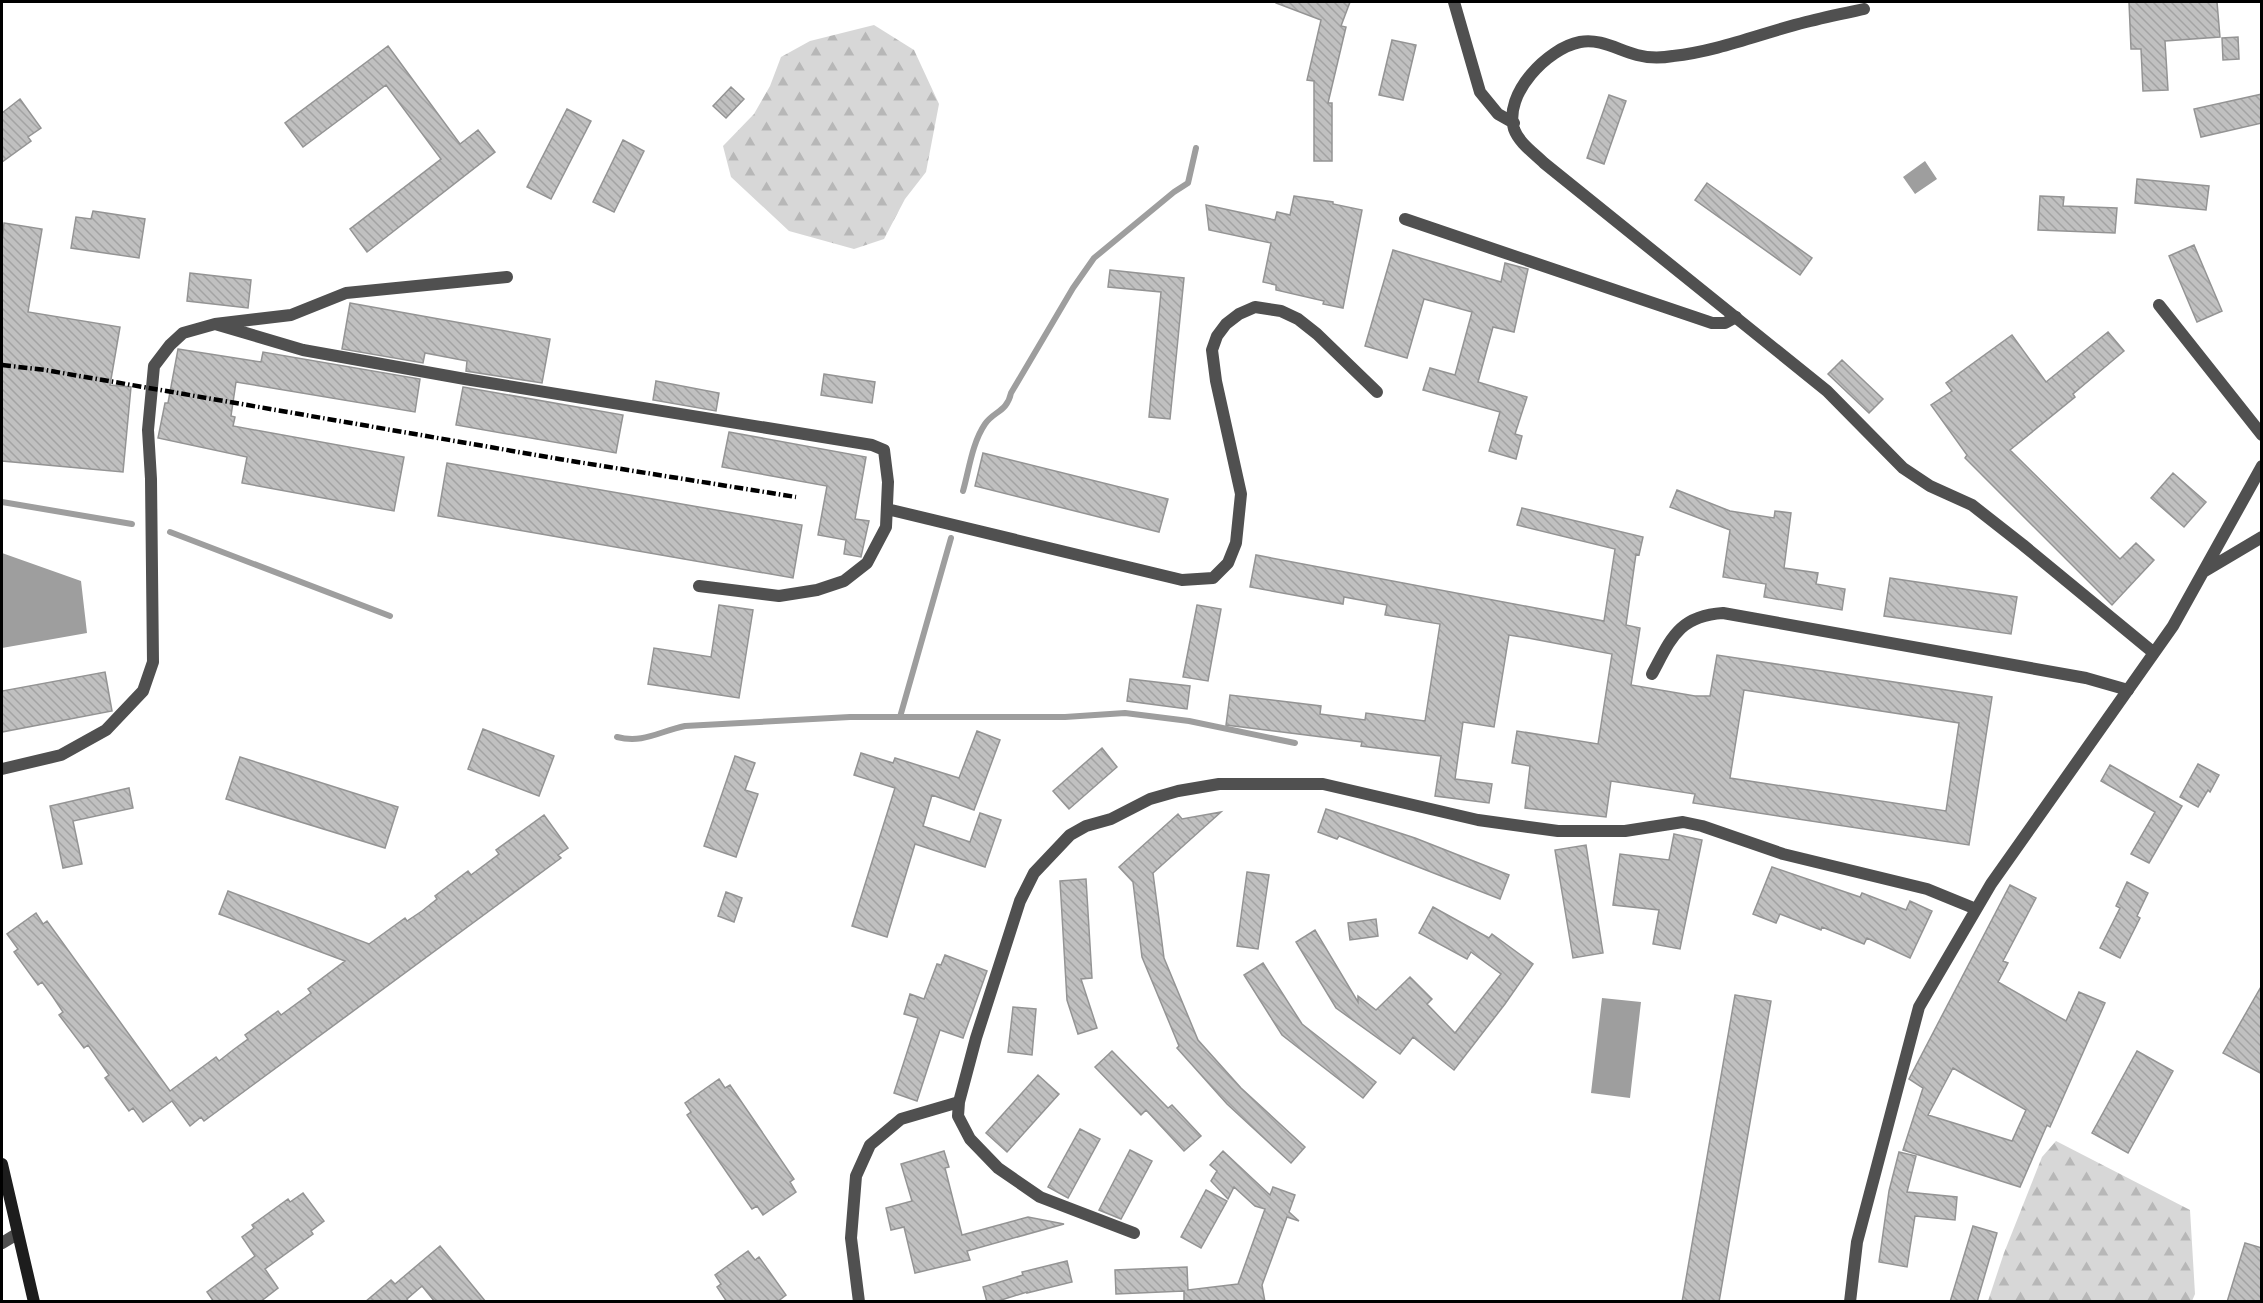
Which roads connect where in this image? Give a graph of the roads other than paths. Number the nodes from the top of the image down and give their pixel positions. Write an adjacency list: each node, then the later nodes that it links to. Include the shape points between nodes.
1 (1454, 2): 3 (street, via 1480,92 1488,105)
2 (1864, 9): 3 (street, via 1674,56 1638,55 1598,42 1580,42 1560,49 1524,80 1514,107)
3 (1514, 123): 7 (street, via 1523,143 1544,163)
4 (1405, 219): 7 (street, via 1712,323 1725,323)
5 (507, 278): 8 (street, via 346,293 291,315)
6 (2159, 305): 10 (street)
7 (1736, 316): 16 (street, via 1827,391 1903,468 1930,486 1972,505)
8 (215, 324): 12 (street, via 303,350 872,445 884,450); 19 (street, via 183,333 154,366 147,430 153,662 143,691 106,730 84,743 61,755)
9 (1377, 392): 12 (street, via 1317,334 1281,311 1255,307 1226,324 1212,350 1241,494 1236,543 1228,563 1213,578 1182,580)
10 (2262, 435)
11 (2262, 466): 14 (street)
12 (887, 509): 15 (street, via 886,527 867,563 844,581 779,596)
13 (2262, 537): 14 (street)
14 (2202, 573): 16 (street)
15 (699, 586)
16 (2154, 653): 18 (street)
17 (1652, 674): 18 (street, via 1674,633 1691,619 1723,613 2086,678)
18 (2128, 690): 20 (street)
19 (2, 769)
20 (1976, 909): 21 (street, via 1927,889 1783,854 1683,822 1624,831 1558,831 1479,820 1323,784 1219,784 1178,791 1070,834 1034,873 1020,901); 28 (street, via 1919,1007 1857,1242)
21 (959, 1102): 23 (street, via 958,1116 970,1139 998,1168 1040,1197); 27 (street, via 901,1119 870,1145 856,1176 851,1238)
22 (2, 1164): 24 (street)
23 (1134, 1233)
24 (17, 1234): 25 (street); 26 (street)
25 (2, 1243)
26 (34, 1302)
27 (859, 1302)
28 (1850, 1302)

